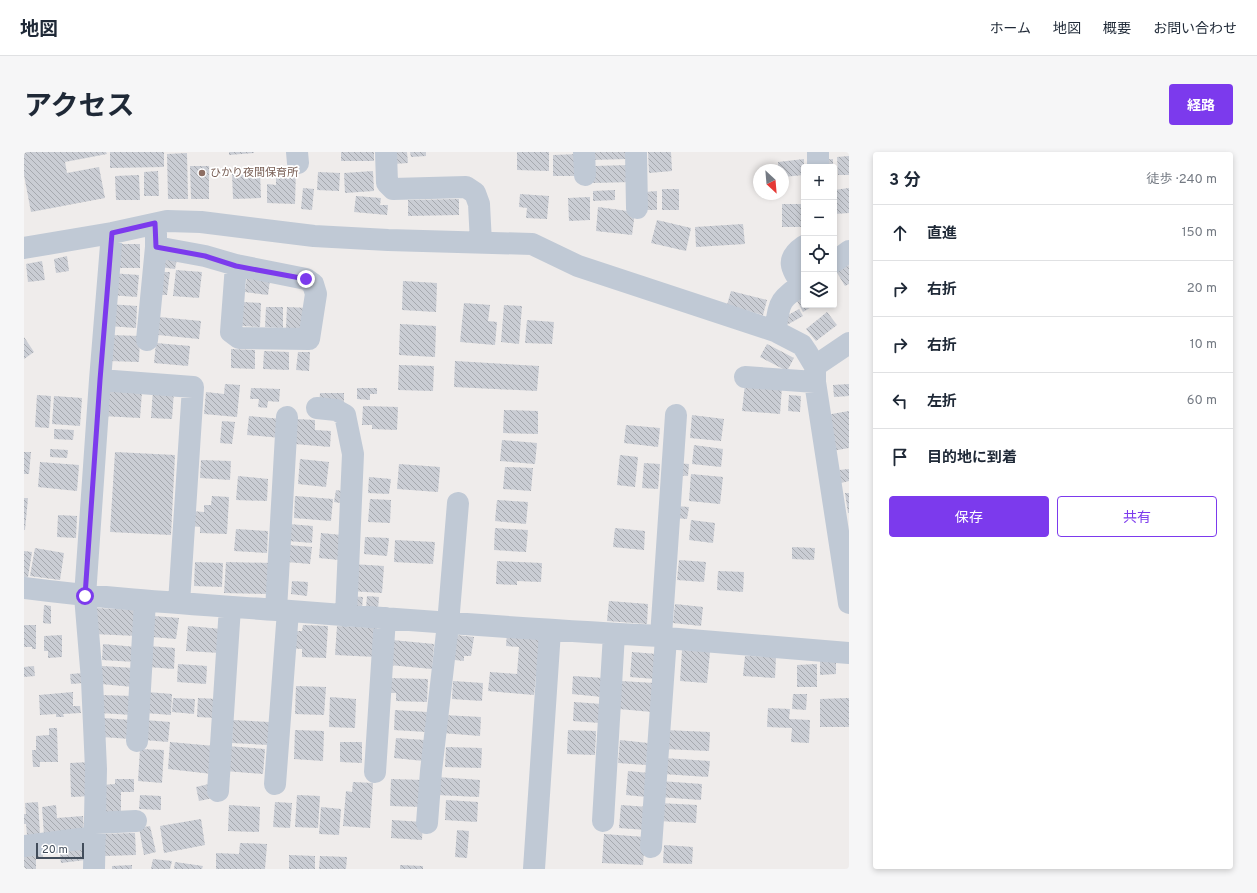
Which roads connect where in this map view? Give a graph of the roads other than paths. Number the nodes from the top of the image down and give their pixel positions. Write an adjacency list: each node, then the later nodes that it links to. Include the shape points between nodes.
1 (386, 152): 10 (street, via 387,183 393,189 466,187 475,193 479,204)
2 (584, 152): 6 (street)
3 (636, 152): 7 (street)
4 (818, 152): 5 (street)
5 (818, 164)
6 (585, 175)
7 (637, 208)
8 (155, 223): 9 (street); 10 (street, via 201,222 314,236); 11 (street)
9 (112, 233): 12 (street); 24 (street)
10 (481, 243): 19 (street, via 532,244 578,266)
11 (156, 247): 16 (street, via 205,256); 20 (street)
12 (24, 248)
13 (801, 248): 17 (street, via 792,259 792,269)
14 (849, 251): 15 (street)
15 (837, 260)
16 (236, 266): 16 (street, via 306,279 312,284 316,294 309,339 239,338 231,332)
17 (801, 280)
18 (801, 284): 19 (street, via 785,296 780,304)
19 (775, 331): 22 (street, via 802,345)
20 (146, 340)
21 (849, 343): 22 (street)
22 (815, 374): 23 (street); 33 (street)
23 (745, 377)
24 (100, 380): 30 (street); 32 (street, via 193,387)
25 (317, 408): 36 (street, via 336,410 345,415 353,454)
26 (676, 415): 41 (street)
27 (287, 417): 35 (street)
28 (458, 503): 38 (street)
29 (24, 588): 30 (street)
30 (85, 596): 31 (street); 50 (street, via 92,680)
31 (145, 601): 32 (street); 43 (street)
32 (179, 603): 34 (street)
33 (849, 603)
34 (230, 607): 35 (street); 46 (street)
35 (282, 611): 36 (street); 45 (street)
36 (346, 616): 37 (street)
37 (385, 618): 38 (street); 44 (street)
38 (448, 624): 39 (street); 49 (street)
39 (550, 631): 40 (street); 54 (street)
40 (614, 634): 41 (street); 48 (street)
41 (663, 637): 42 (street); 52 (street)
42 (849, 652)
43 (137, 742)
44 (375, 773)
45 (275, 784)
46 (218, 791)
47 (136, 821): 50 (street)
48 (603, 821)
49 (427, 823)
50 (95, 830): 51 (street); 53 (street)
51 (24, 846)
52 (651, 847)
53 (94, 869)
54 (534, 869)

